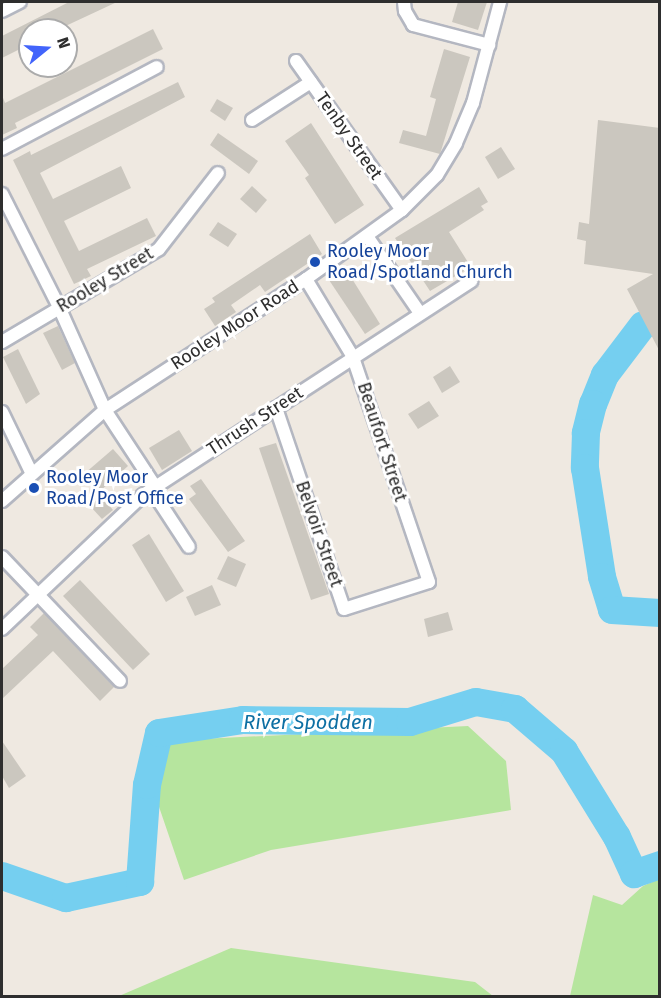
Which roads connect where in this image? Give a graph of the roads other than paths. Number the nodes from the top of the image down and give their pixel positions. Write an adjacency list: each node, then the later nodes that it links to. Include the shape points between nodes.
1 (20, 2): 4 (street)
2 (405, 2): 5 (street, via 413,25)
3 (500, 2): 5 (street, Rooley Moor Road)
4 (2, 11)
5 (489, 45): 13 (street, Rooley Moor Road, via 473,103 456,142 437,175)
6 (297, 61): 8 (street, Tenby Street)
7 (157, 67): 10 (street)
8 (311, 82): 9 (street); 13 (street, Tenby Street)
9 (252, 120)
10 (2, 149)
11 (218, 173): 17 (street, Rooley Street, via 159,249)
12 (3, 199): 17 (street)
13 (402, 210): 14 (street, Rooley Moor Road)
14 (367, 236): 15 (street, Rooley Moor Road); 18 (street)
15 (306, 279): 20 (street, Beaufort Street); 22 (street, Rooley Moor Road)
16 (471, 281): 18 (street, Thrush Street)
17 (59, 307): 19 (street, Rooley Street); 22 (street)
18 (420, 313): 20 (street, Thrush Street)
19 (2, 342)
20 (353, 357): 21 (street, Thrush Street); 29 (street, Beaufort Street, via 429,582)
21 (276, 408): 25 (street, Thrush Street); 29 (street, Belvoir Street, via 344,609)
22 (105, 410): 24 (street, Rooley Moor Road); 25 (street)
23 (2, 412): 24 (street)
24 (31, 472): 26 (street, Rooley Moor Road)
25 (153, 488): 27 (street); 30 (street, Thrush Street)
26 (2, 501)
27 (189, 547)
28 (2, 557): 30 (street)
29 (396, 593)
30 (38, 595): 31 (street, Thrush Street); 32 (street)
31 (2, 629)
32 (120, 681)

